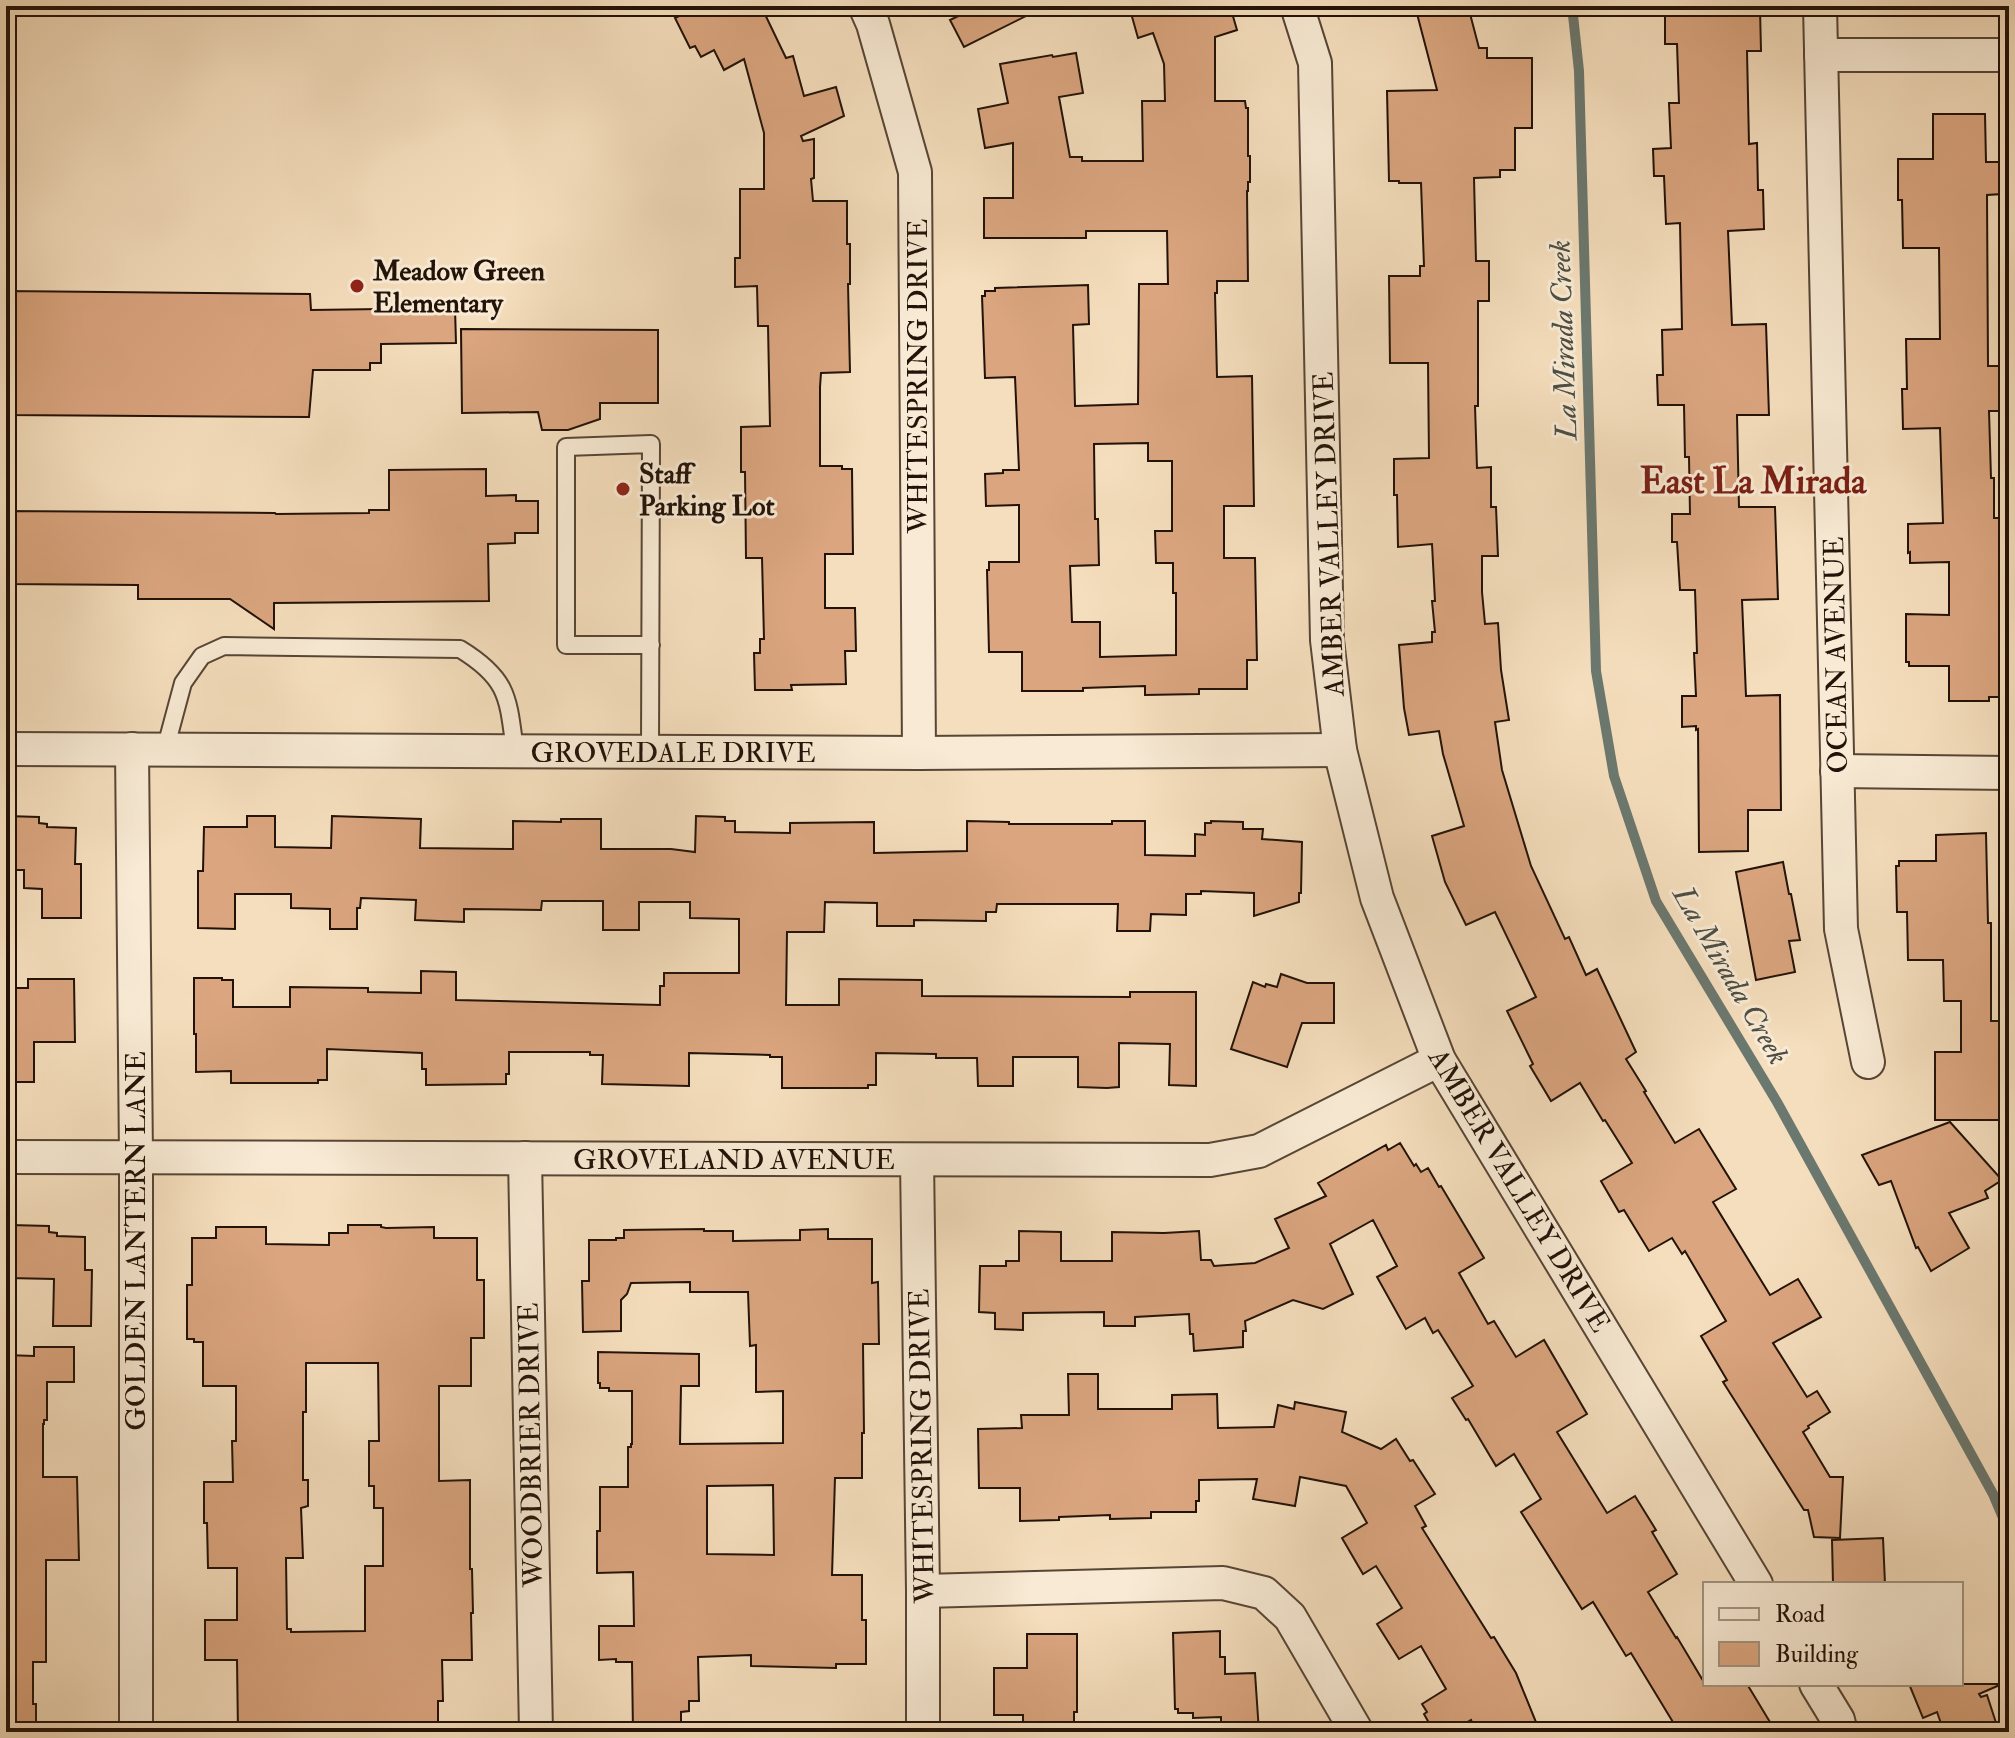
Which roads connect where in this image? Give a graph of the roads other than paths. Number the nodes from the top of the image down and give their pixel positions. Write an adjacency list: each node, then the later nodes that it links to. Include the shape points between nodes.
1 (865, 6): 13 (street, WHITESPRING DRIVE, via 915,172)
2 (1297, 6): 10 (street, AMBER VALLEY DRIVE, via 1315,63 1327,640)
3 (1820, 6): 4 (street, OCEAN AVENUE)
4 (1821, 55): 5 (street); 14 (street, OCEAN AVENUE)
5 (2009, 55)
6 (651, 645): 6 (lane, via 651,444 566,447 566,645); 12 (lane)
7 (6, 749): 8 (street, GROVEDALE DRIVE)
8 (132, 749): 9 (street, GROVEDALE DRIVE); 19 (street, GOLDEN LANTERN LANE)
9 (165, 750): 11 (street, GROVEDALE DRIVE); 11 (lane, via 183,683 202,656 224,646 460,649 498,679 509,703)
10 (1340, 750): 13 (street, GROVEDALE DRIVE); 16 (street, AMBER VALLEY DRIVE, via 1377,898)
11 (515, 751): 12 (street, GROVEDALE DRIVE)
12 (650, 752): 13 (street, GROVEDALE DRIVE)
13 (919, 753)
14 (1837, 771): 15 (street); 17 (street, OCEAN AVENUE, via 1841,929)
15 (2009, 773)
16 (1439, 1060): 21 (street, GROVELAND AVENUE, via 1259,1151 1210,1160); 22 (street, AMBER VALLEY DRIVE)
17 (1868, 1062)
18 (6, 1157): 19 (street, GROVELAND AVENUE)
19 (136, 1158): 20 (street, GROVELAND AVENUE); 25 (street, GOLDEN LANTERN LANE)
20 (525, 1158): 21 (street, GROVELAND AVENUE); 26 (street, WOODBRIER DRIVE)
21 (917, 1160): 23 (street, WHITESPRING DRIVE)
22 (1755, 1582)
23 (923, 1591): 27 (street, WHITESPRING DRIVE); 28 (street, via 1223,1583 1264,1593 1290,1617)
24 (1817, 1686): 29 (street)
25 (136, 1732)
26 (536, 1732)
27 (923, 1732)
28 (1357, 1732)
29 (1841, 1732)

